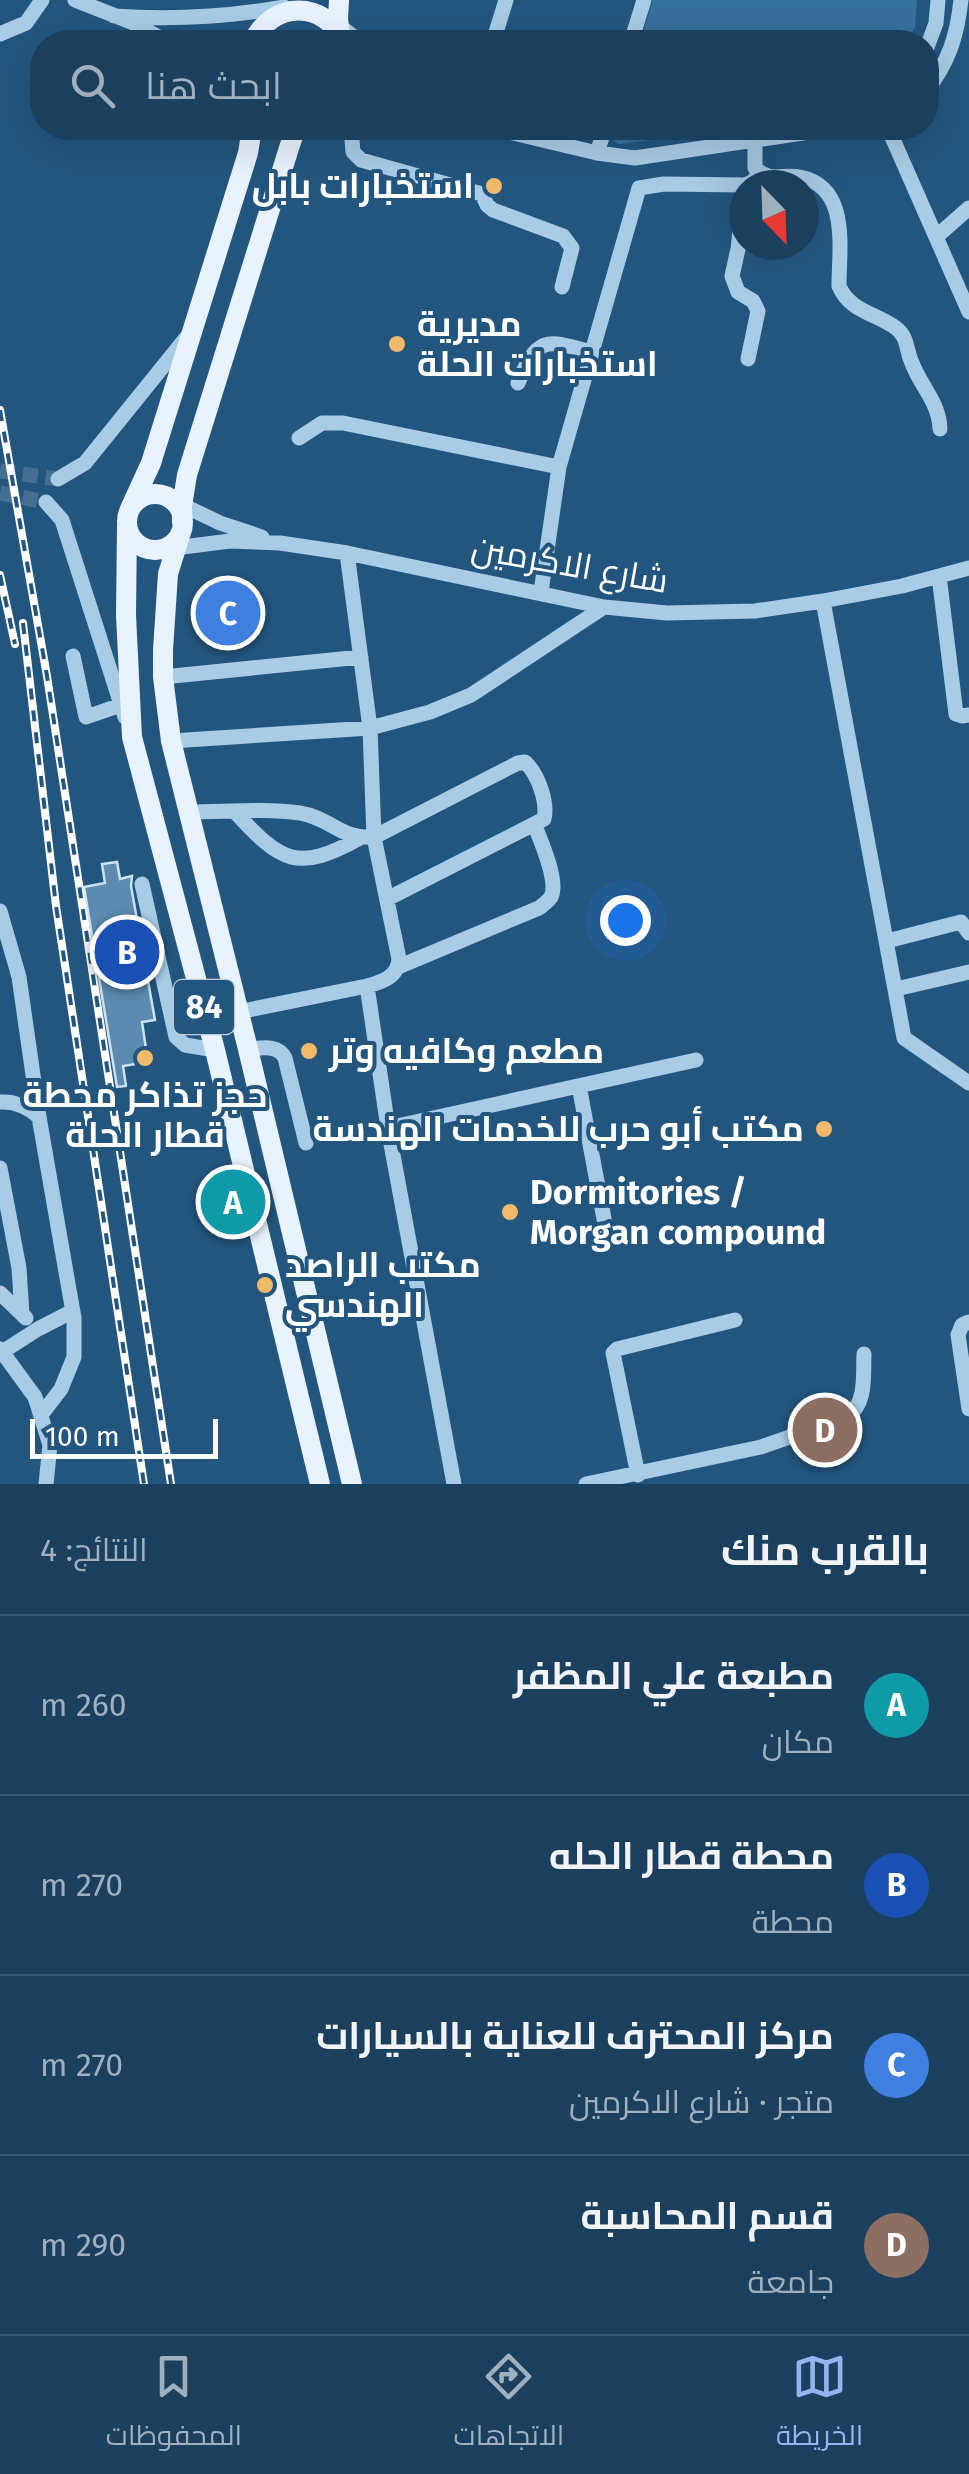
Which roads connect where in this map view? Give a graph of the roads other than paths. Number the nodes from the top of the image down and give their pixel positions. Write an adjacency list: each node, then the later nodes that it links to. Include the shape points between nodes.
1 (42, 0): 15 (street, via 26,22)
2 (75, 0): 8 (street)
3 (506, 0): 12 (street)
4 (644, 0): 13 (street)
5 (938, 0): 14 (street)
6 (961, 0): 16 (street, via 958,31)
7 (285, 6): 8 (street, via 195,18); 9 (main road, via 317,9); 11 (main road)
8 (114, 16): 10 (street)
9 (342, 27)
10 (143, 30)
11 (259, 30)
12 (497, 30)
13 (635, 30)
14 (933, 30)
15 (0, 34)
16 (939, 71)
17 (250, 140): 34 (main road, 84)
18 (292, 140): 44 (main road, 84)
19 (352, 140): 32 (street, via 361,160 482,194 493,210 562,236 572,248)
20 (542, 140): 25 (street)
21 (601, 140): 25 (street)
22 (762, 140): 24 (street)
23 (897, 140): 30 (street)
24 (756, 141): 25 (street, via 635,158); 26 (street)
25 (597, 153)
26 (757, 170)
27 (729, 185): 35 (street, via 638,188)
28 (819, 187): 38 (street, via 837,209 843,296 903,335)
29 (969, 208): 30 (street)
30 (936, 236): 33 (street)
31 (736, 260): 36 (street, via 738,292 758,311)
32 (562, 287)
33 (969, 312)
34 (192, 331): 41 (street, via 85,463); 43 (main road, 84)
35 (591, 352): 37 (street, via 544,344); 40 (street)
36 (748, 360)
37 (518, 383)
38 (940, 428)
39 (299, 438): 40 (street, via 322,423 343,423)
40 (560, 467): 49 (street)
41 (58, 478)
42 (46, 502): 55 (street, via 62,520)
43 (129, 517): 44 (main road, via 152,494); 44 (main road, via 129,534 141,547); 58 (main road, 84)
44 (175, 526): 45 (street, شارع الاكرمين, via 230,541); 45 (street, شارع الاكرمين, via 220,523); 54 (main road, 84)
45 (280, 543): 46 (street, شارع الاكرمين)
46 (347, 554): 49 (street, شارع الاكرمين); 53 (street)
47 (969, 568): 48 (street, شارع الاكرمين)
48 (939, 576): 50 (street, شارع الاكرمين); 56 (street, via 956,714)
49 (541, 592): 51 (street, شارع الاكرمين)
50 (823, 601): 51 (street, شارع الاكرمين, via 668,613); 68 (street)
51 (604, 606): 57 (street, via 471,694)
52 (73, 656): 55 (street, via 86,717)
53 (361, 658): 54 (street); 57 (street)
54 (163, 677): 59 (main road, 84)
55 (121, 705): 58 (street)
56 (969, 715)
57 (370, 728): 59 (street); 63 (street)
58 (132, 737): 74 (main road, 84)
59 (171, 742): 60 (main road, 84)
60 (189, 812): 61 (street); 73 (main road, 84)
61 (235, 812): 63 (street, via 306,814 344,834); 63 (street, via 281,855 299,859)
62 (535, 826): 63 (street, via 544,820 545,804 526,762); 65 (street); 69 (street, via 551,873 550,899)
63 (367, 837): 65 (street)
64 (142, 884): 74 (street, via 176,1037 185,1045)
65 (387, 899): 69 (street)
66 (0, 911): 82 (street, via 19,977)
67 (969, 933): 68 (street, via 961,922)
68 (887, 941): 72 (street)
69 (398, 968): 71 (street)
70 (969, 972): 72 (street)
71 (367, 986): 73 (street); 83 (street)
72 (896, 989): 79 (street, via 904,1038)
73 (240, 1019): 74 (main road, via 234,1034); 75 (main road, 84)
74 (212, 1040): 78 (main road, 84)
75 (248, 1049): 77 (main road, 84); 84 (street, via 281,1051)
76 (696, 1060): 80 (street)
77 (254, 1072): 78 (main road, via 235,1067); 100 (main road, 84)
78 (222, 1079): 99 (main road, 84)
79 (969, 1082)
80 (579, 1086): 83 (street); 86 (street)
81 (0, 1102): 82 (street)
82 (39, 1116): 88 (street)
83 (388, 1128): 101 (street)
84 (306, 1143)
85 (0, 1168): 89 (street)
86 (608, 1240)
87 (0, 1293): 89 (street)
88 (73, 1312): 92 (street); 96 (street, via 74,1357)
89 (22, 1314): 92 (street)
90 (736, 1320): 97 (street, via 613,1353)
91 (969, 1322): 95 (street, via 958,1336)
92 (38, 1329): 93 (street)
93 (1, 1350): 96 (street)
94 (864, 1354): 97 (street, via 862,1400 847,1417 762,1446)
95 (969, 1409)
96 (41, 1415): 98 (street, via 50,1445)
97 (638, 1475): 102 (street)
98 (46, 1484)
99 (320, 1484)
100 (352, 1484)
101 (454, 1484)
102 (586, 1484)

